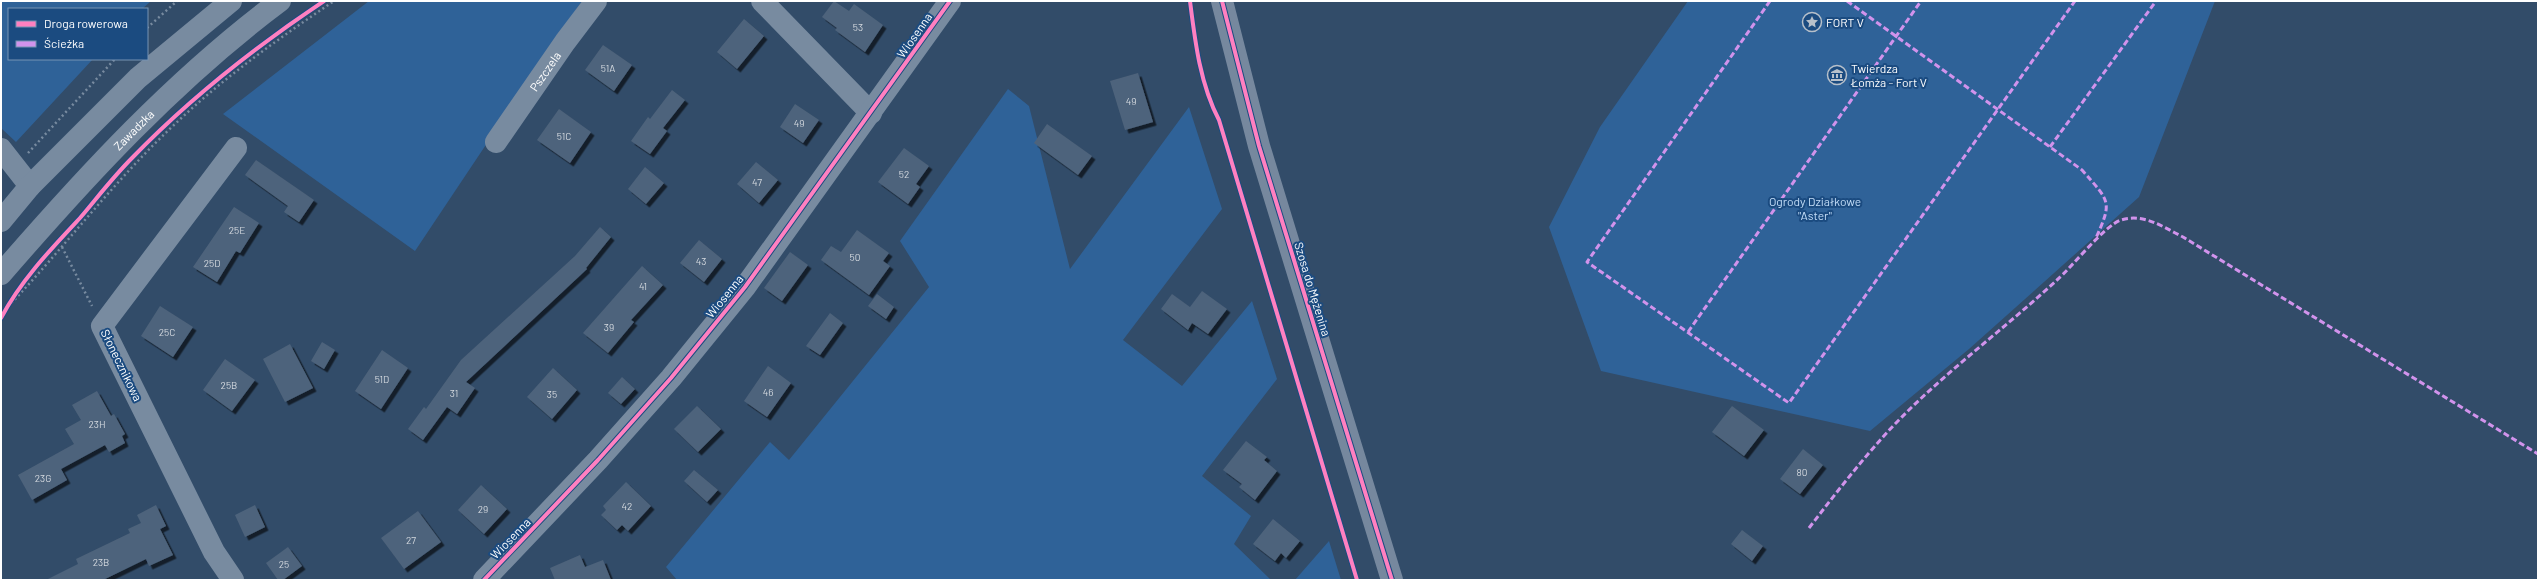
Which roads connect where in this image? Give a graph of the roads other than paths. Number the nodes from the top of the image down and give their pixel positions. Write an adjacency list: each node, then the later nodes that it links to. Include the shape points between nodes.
1 (231, 1): 11 (street, via 138,78)
2 (280, 1): 13 (street, Zawadzka, via 186,78 46,223)
3 (596, 1): 8 (street, Pszczela)
4 (762, 1): 7 (street)
5 (950, 1): 7 (street, Wiosenna)
6 (1222, 1): 16 (main road, Szosa do Mężenina, via 1259,146)
7 (871, 113): 15 (street, Wiosenna, via 745,287 672,378)
8 (496, 142)
9 (236, 148): 14 (street, Słonecznikowa, via 102,326 214,552)
10 (1, 149): 11 (street)
11 (30, 186): 12 (street)
12 (1, 221)
13 (1, 274)
14 (233, 580)
15 (484, 580)
16 (1392, 580)

